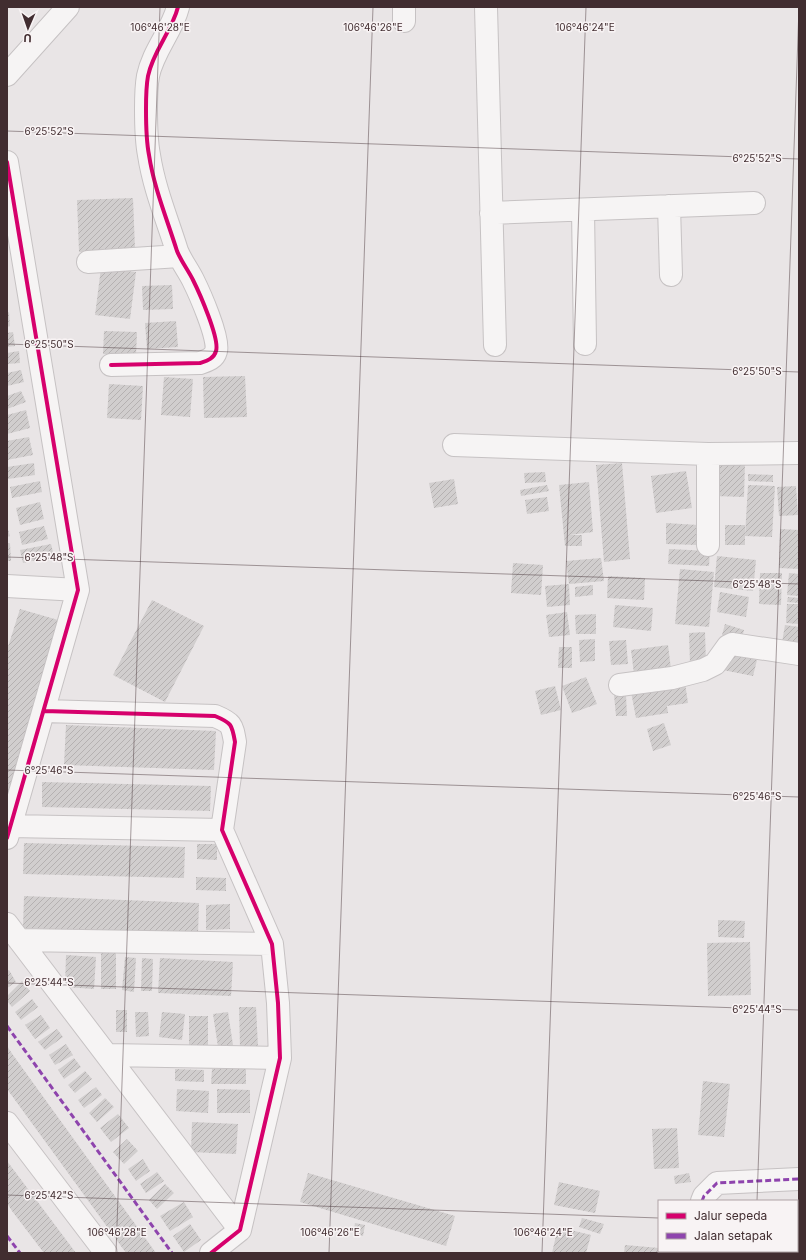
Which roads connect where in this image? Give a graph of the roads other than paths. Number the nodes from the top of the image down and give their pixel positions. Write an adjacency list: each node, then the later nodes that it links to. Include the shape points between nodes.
1 (68, 7): 4 (street)
2 (178, 7): 10 (street, via 148,76 146,123 148,154 155,183)
3 (486, 7): 9 (street)
4 (7, 75)
5 (7, 162): 21 (street)
6 (754, 203): 7 (street)
7 (669, 206): 8 (street); 12 (street)
8 (583, 210): 9 (street); 13 (street)
9 (491, 213): 14 (street)
10 (179, 256): 11 (street); 15 (street, via 209,317 215,336 214,355 200,363)
11 (88, 262)
12 (670, 274)
13 (585, 344)
14 (495, 345)
15 (111, 365)
16 (454, 445): 18 (street)
17 (799, 453): 18 (street)
18 (708, 454): 19 (street)
19 (708, 545)
20 (7, 586): 21 (street)
21 (78, 590): 24 (street)
22 (799, 654): 23 (street, via 732,644 715,664 703,670 672,678)
23 (620, 685)
24 (44, 711): 25 (street, via 215,716 230,723 235,742); 26 (street)
25 (222, 830): 26 (street); 28 (street)
26 (9, 832)
27 (13, 932): 28 (street); 29 (street)
28 (272, 944): 30 (street)
29 (107, 1055): 30 (street); 34 (street)
30 (280, 1058): 34 (street)
31 (7, 1123): 35 (street)
32 (799, 1178): 33 (street, via 717,1183)
33 (702, 1200)
34 (240, 1230): 36 (street)
35 (106, 1253)
36 (211, 1253)

